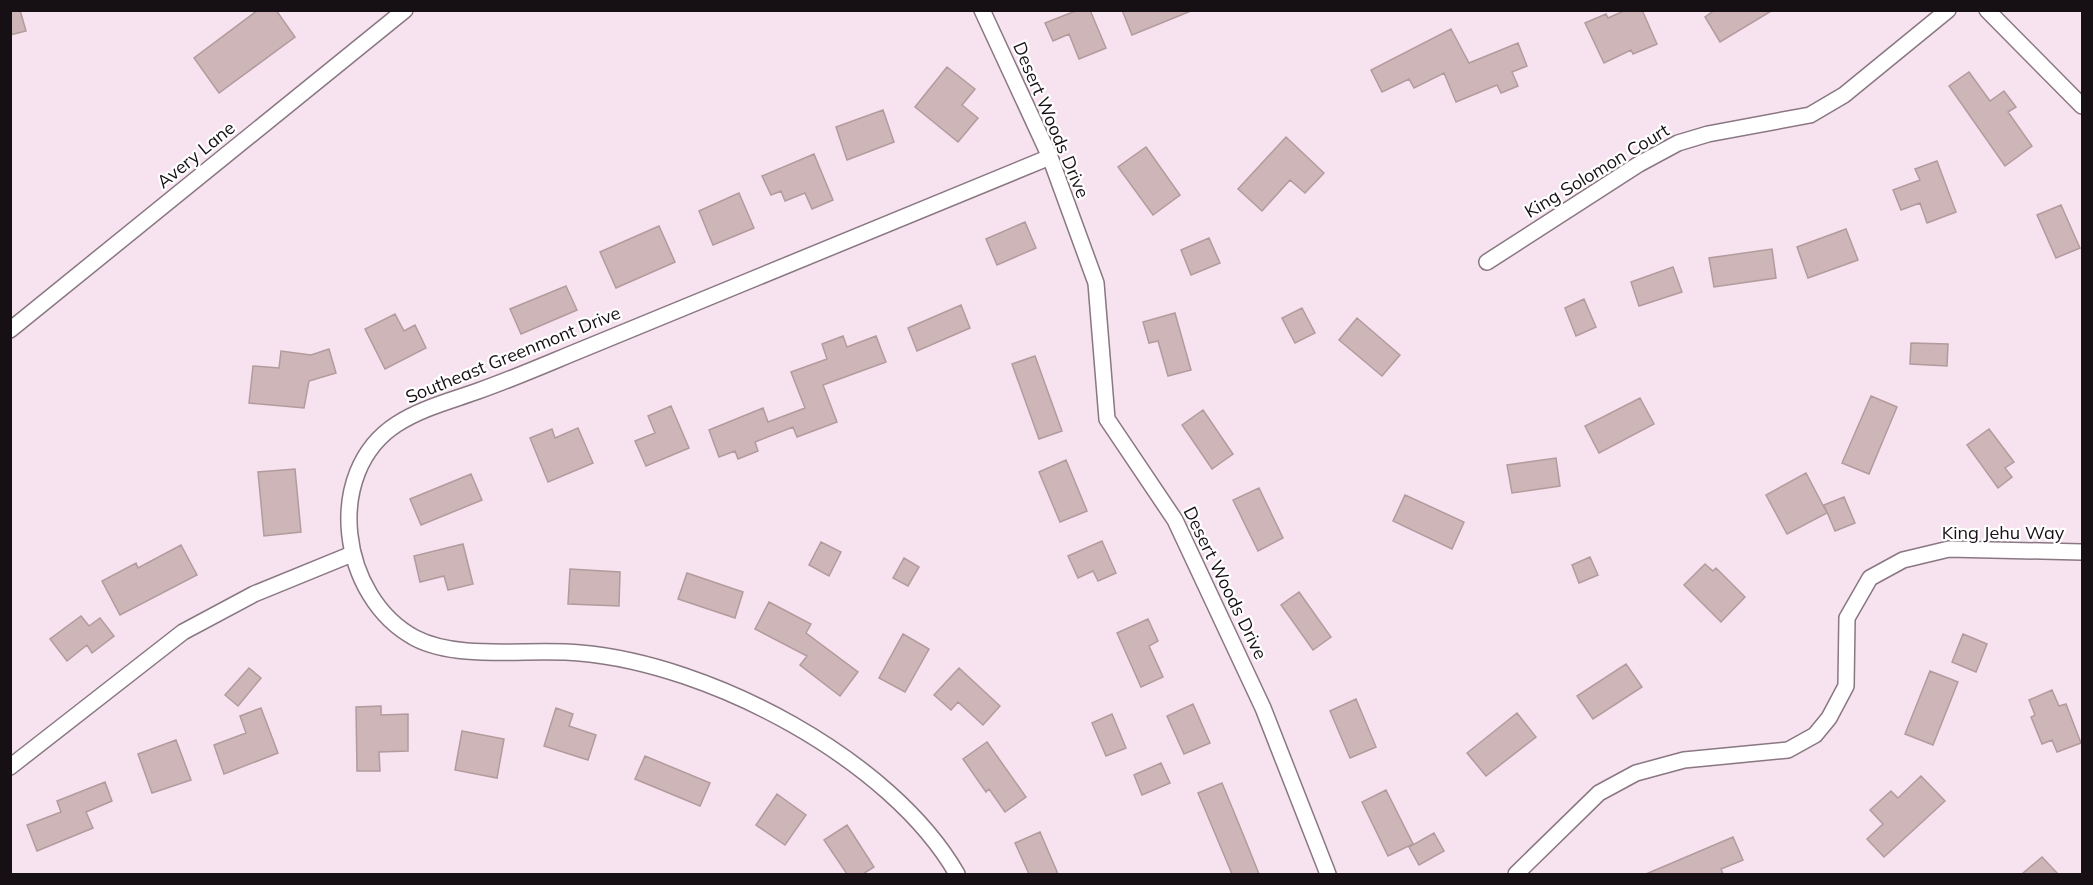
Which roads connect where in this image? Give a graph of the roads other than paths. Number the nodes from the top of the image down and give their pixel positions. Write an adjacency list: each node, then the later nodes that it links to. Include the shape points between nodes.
1 (405, 10): 8 (street, Avery Lane)
2 (982, 10): 6 (street, Desert Woods Drive)
3 (1948, 10): 7 (street, King Solomon Court, via 1852,89 1810,115 1677,143)
4 (1987, 10): 5 (street)
5 (2082, 106)
6 (1050, 157): 10 (street, Southeast Greenmont Drive, via 405,419 382,435 360,469 350,513); 13 (street, Desert Woods Drive, via 1096,284 1107,419 1176,520 1263,708)
7 (1487, 262)
8 (10, 330)
9 (2082, 552): 14 (street, King Jehu Way, via 1949,549 1903,560 1870,578 1848,618 1846,686 1815,735 1788,750 1684,760 1636,772 1599,793)
10 (352, 554): 11 (street, via 198,622); 12 (street, Southeast Greenmont Drive, via 380,609 403,630 429,643 458,649 579,652 616,657 678,672 763,710 874,780 917,821)
11 (10, 767)
12 (957, 874)
13 (1328, 874)
14 (1516, 874)

